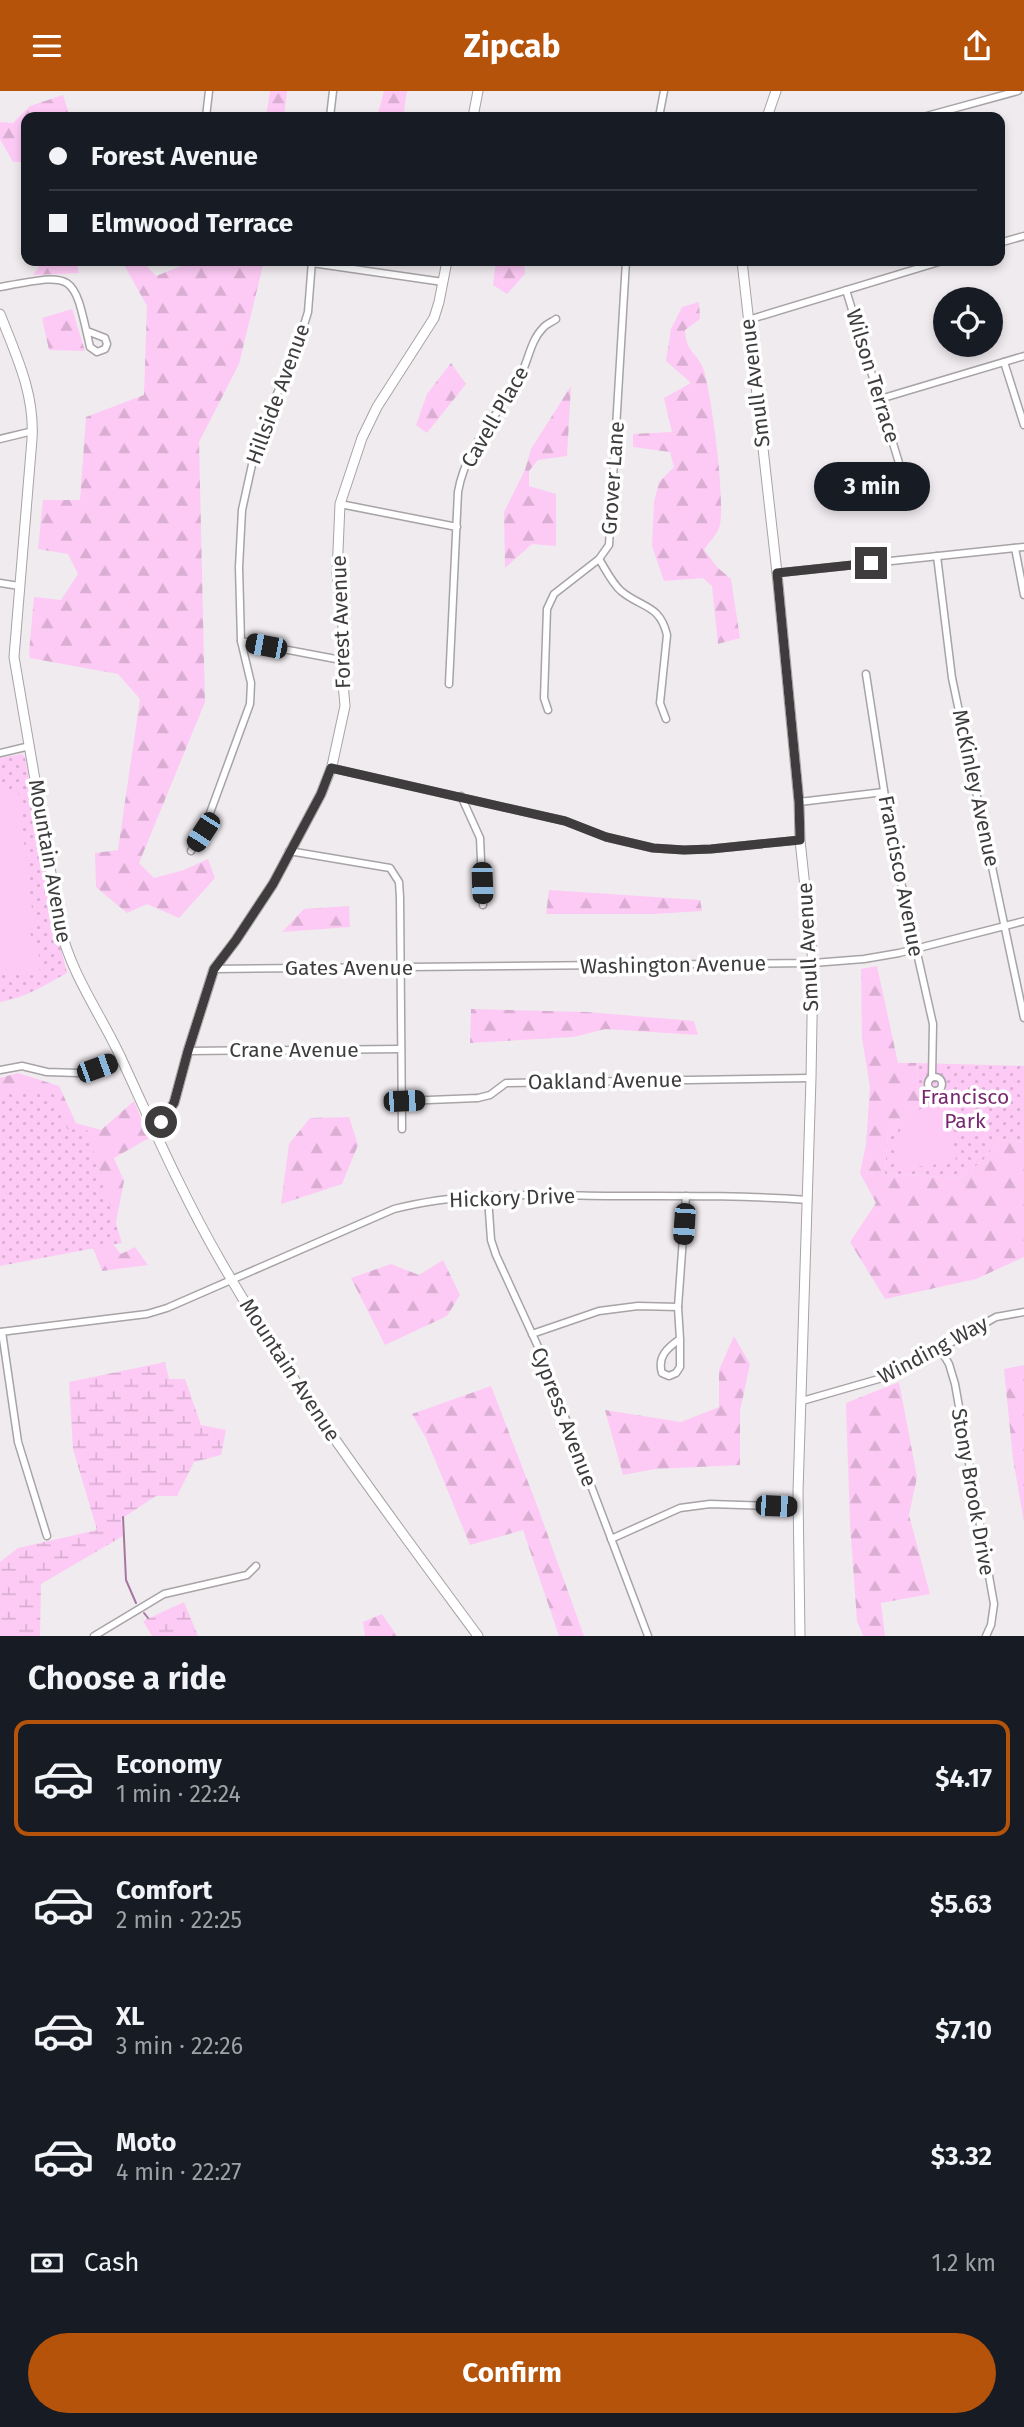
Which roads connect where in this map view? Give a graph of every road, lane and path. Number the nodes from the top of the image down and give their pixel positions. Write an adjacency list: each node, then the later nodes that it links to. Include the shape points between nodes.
1 (209, 91): 7 (street)
2 (333, 91): 8 (street)
3 (478, 91): 9 (street)
4 (664, 91): 10 (street)
5 (776, 91): 11 (street)
6 (1018, 91): 12 (street)
7 (207, 112)
8 (331, 112)
9 (474, 112)
10 (660, 112)
11 (769, 112)
12 (941, 112)
13 (1024, 236): 14 (street)
14 (1005, 241)
15 (312, 266): 45 (street, Hillside Avenue, via 308,312 248,475 239,567)
16 (338, 266): 21 (street)
17 (446, 266): 21 (street, Forest Avenue)
18 (626, 266): 40 (street, Grover Lane, via 611,534)
19 (743, 266): 26 (street, Smull Avenue)
20 (925, 266): 23 (street)
21 (443, 282): 35 (street, Forest Avenue, via 434,318 362,438)
22 (0, 288): 27 (street, via 48,278 63,280 77,294)
23 (846, 290): 26 (street); 30 (street, Wilson Terrace)
24 (0, 314): 32 (street, Mountain Avenue, via 28,389)
25 (556, 319): 36 (street, Cavell Place, via 534,340 522,373 468,459 460,484)
26 (748, 320): 41 (street, Smull Avenue)
27 (87, 331)
28 (1024, 356): 29 (street)
29 (1004, 362): 30 (street); 31 (street)
30 (880, 399): 34 (street, Wilson Terrace)
31 (1024, 425)
32 (33, 431): 33 (street); 43 (street, Mountain Avenue)
33 (0, 439)
34 (911, 502)
35 (340, 504): 36 (street); 46 (street, Forest Avenue, via 337,574 345,646)
36 (457, 527): 48 (street, Cavell Place)
37 (1024, 547): 38 (street)
38 (1015, 548): 39 (street); 44 (street)
39 (937, 556): 41 (street); 62 (street, McKinley Avenue, via 952,678)
40 (599, 559): 49 (street, Grover Lane, via 563,585 547,609 544,698); 50 (street, via 623,593 653,610 665,626 660,703)
41 (777, 573): 56 (street, Smull Avenue)
42 (0, 583): 43 (street)
43 (19, 586): 51 (street, Mountain Avenue, via 14,657)
44 (1024, 595)
45 (241, 641): 46 (street); 58 (street, Hillside Avenue, via 251,683 250,703 203,832)
46 (341, 660): 53 (street, Forest Avenue, via 345,706)
47 (866, 674): 54 (street, Francisco Avenue)
48 (449, 684)
49 (548, 710)
50 (666, 719)
51 (30, 746): 52 (street); 71 (street, Mountain Avenue, via 63,939 77,976)
52 (0, 753)
53 (331, 768): 55 (street); 59 (street, Forest Avenue)
54 (884, 792): 56 (street); 63 (street, Francisco Avenue)
55 (461, 796): 57 (street, via 653,848 711,849); 60 (street, via 480,838)
56 (799, 802): 57 (street, Smull Avenue)
57 (800, 840): 64 (street, Smull Avenue)
58 (191, 851)
59 (289, 851): 65 (street, via 390,868 399,882); 67 (street, Forest Avenue, via 273,884)
60 (482, 905)
61 (1024, 921): 62 (street, Washington Avenue)
62 (1006, 925): 63 (street, Washington Avenue); 68 (street, McKinley Avenue)
63 (916, 949): 64 (street, Washington Avenue); 73 (street, Francisco Avenue, via 933,1024)
64 (813, 963): 66 (street, Washington Avenue); 74 (street, Smull Avenue)
65 (402, 968): 66 (street, Gates Avenue); 67 (street, Gates Avenue); 69 (street)
66 (484, 968)
67 (214, 969): 70 (street, Forest Avenue)
68 (1024, 1018)
69 (401, 1049): 70 (street, Crane Avenue); 75 (street)
70 (188, 1051): 76 (street, Forest Avenue, via 174,1103)
71 (122, 1059): 72 (street, via 78,1073 22,1066); 76 (street, Mountain Avenue)
72 (0, 1070)
73 (932, 1077)
74 (811, 1078): 75 (street, Oakland Avenue, via 506,1083 478,1098); 80 (street, Smull Avenue)
75 (404, 1101): 77 (street)
76 (153, 1126): 81 (street, Mountain Avenue)
77 (402, 1129)
78 (686, 1196): 79 (street, Hickory Drive); 80 (street, Hickory Drive); 82 (street)
79 (488, 1197): 81 (street, Hickory Drive, via 426,1201 394,1209); 85 (street, Cypress Avenue, via 491,1240)
80 (808, 1200): 88 (street, Smull Avenue)
81 (231, 1279): 84 (street, Hickory Drive, via 147,1314); 94 (street, Mountain Avenue, via 328,1429)
82 (678, 1307): 85 (street, via 599,1311); 86 (street)
83 (1024, 1312): 87 (street, Winding Way, via 996,1317)
84 (1, 1332): 90 (street, via 18,1441)
85 (532, 1334): 91 (street, Cypress Avenue)
86 (680, 1339): 86 (street, via 659,1363 668,1376 680,1367)
87 (940, 1349): 88 (street, Winding Way, via 896,1374); 97 (street, Stony Brook Drive, via 954,1384 994,1604)
88 (802, 1401): 89 (street, Smull Avenue)
89 (798, 1507): 91 (street, via 710,1504 680,1508); 96 (street, Smull Avenue)
90 (47, 1536)
91 (611, 1539): 95 (street, Cypress Avenue)
92 (256, 1566): 93 (street, via 247,1575 164,1594)
93 (94, 1636)
94 (478, 1636)
95 (648, 1636)
96 (800, 1636)
97 (986, 1636)

